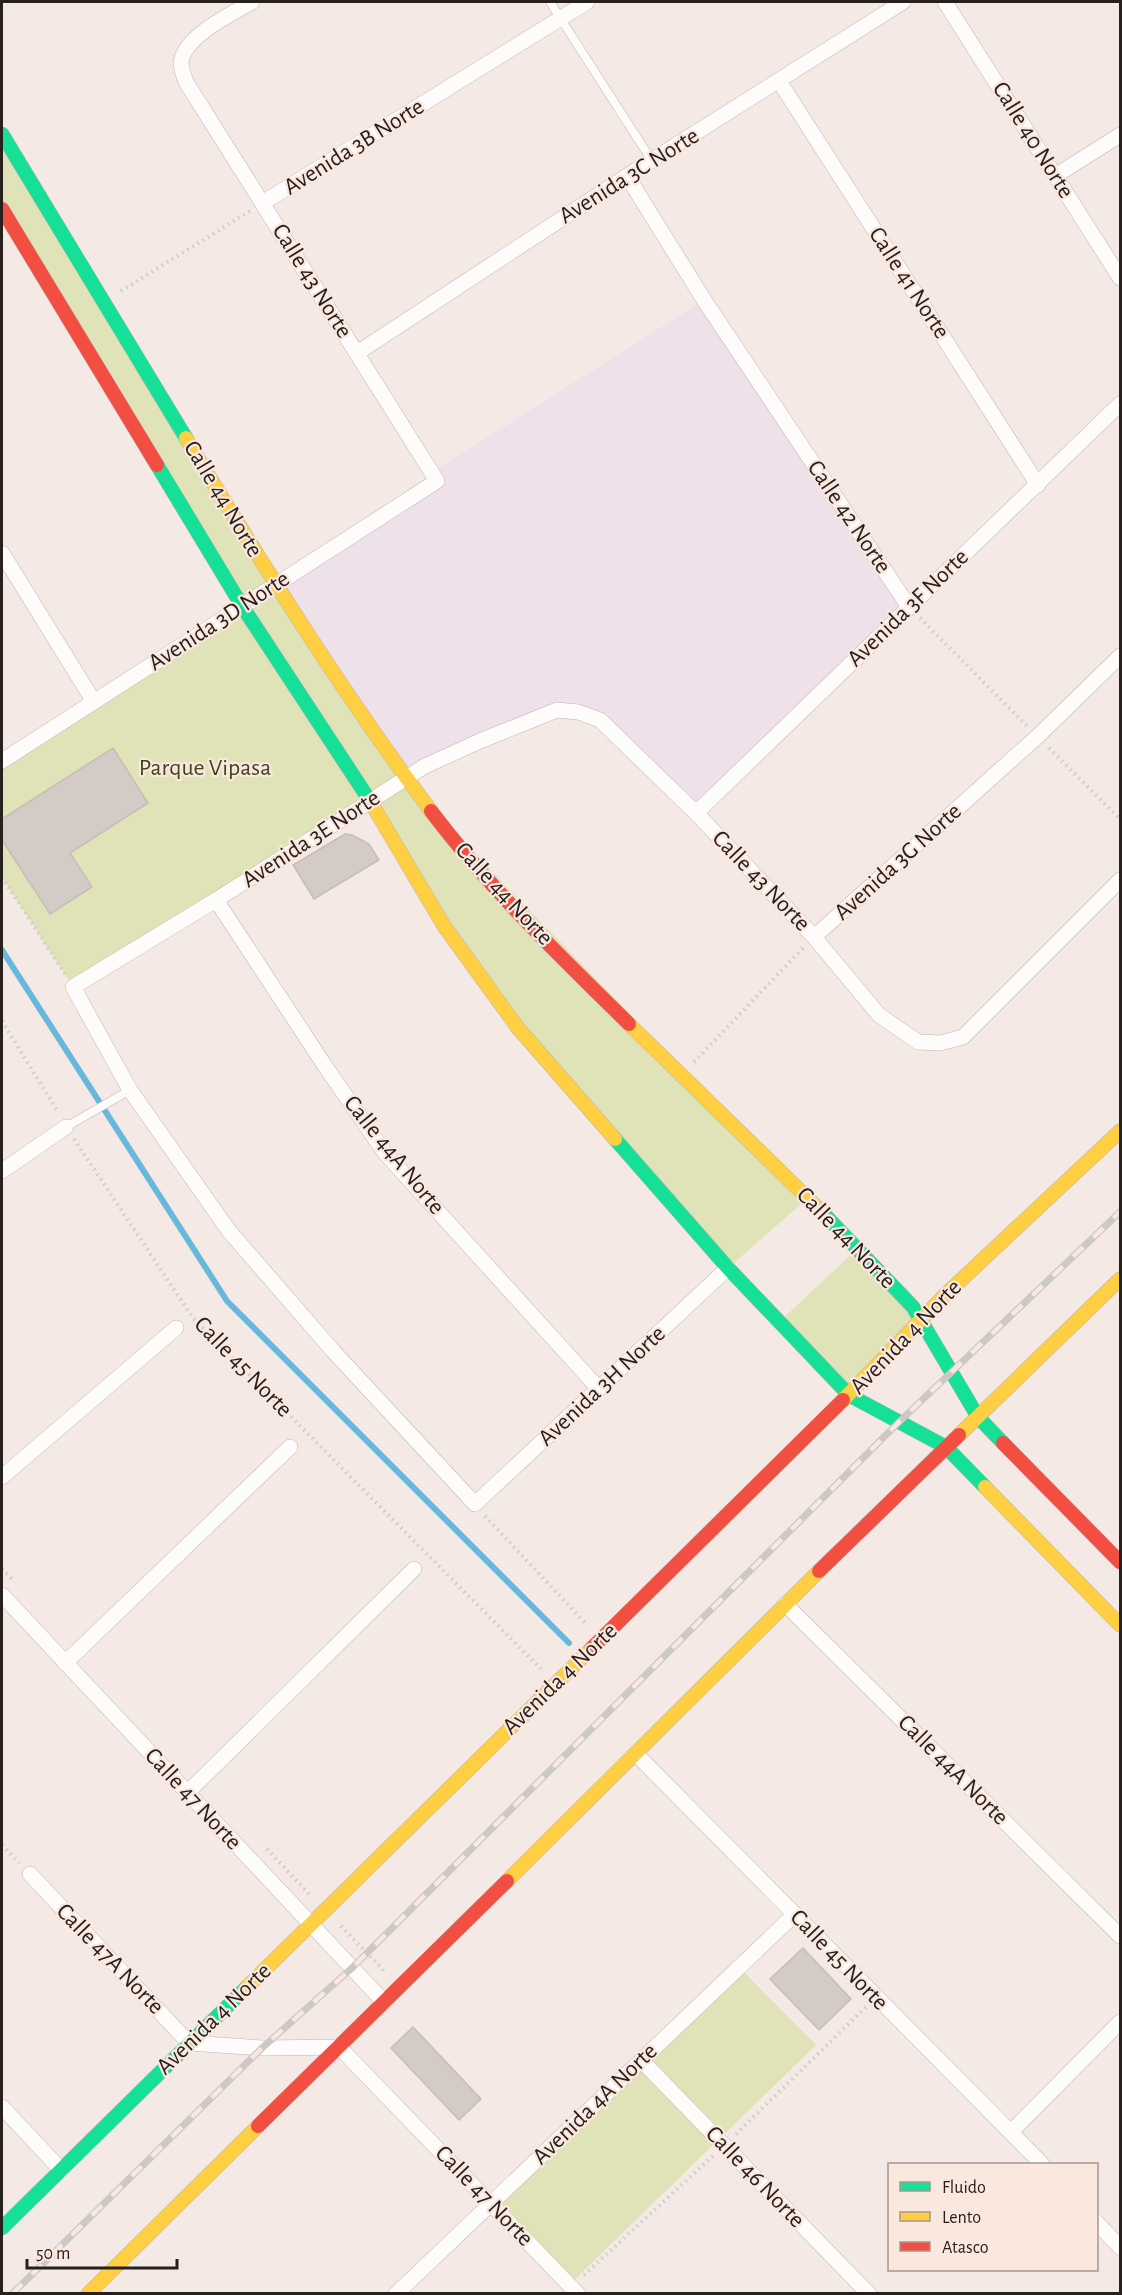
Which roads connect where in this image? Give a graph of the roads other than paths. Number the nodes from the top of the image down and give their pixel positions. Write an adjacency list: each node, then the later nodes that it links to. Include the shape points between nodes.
1 (252, 2): 13 (street, Calle 43 Norte, via 204,31 183,53 180,66 186,82)
2 (549, 2): 6 (lane)
3 (587, 2): 6 (street, Avenida 3B Norte)
4 (903, 2): 7 (street, Avenida 3C Norte)
5 (945, 2): 12 (street, Calle 40 Norte)
6 (560, 19): 10 (lane); 13 (street, Avenida 3B Norte)
7 (779, 81): 10 (street, Avenida 3C Norte); 19 (street, Calle 41 Norte)
8 (2, 134): 21 (main road, Calle 44 Norte)
9 (1120, 135): 12 (street)
10 (652, 162): 11 (street, Avenida 3C Norte)
11 (627, 176): 16 (street, Avenida 3C Norte); 23 (street, Calle 42 Norte, via 704,300)
12 (1055, 176): 15 (street, Calle 40 Norte)
13 (264, 202): 16 (street, Calle 43 Norte)
14 (2, 209): 22 (main road, Calle 44 Norte)
15 (1120, 278)
16 (357, 353): 18 (street, Calle 43 Norte)
17 (1120, 404): 19 (street, Avenida 3F Norte)
18 (436, 481): 21 (street, Avenida 3D Norte)
19 (1038, 485): 23 (street, Avenida 3F Norte)
20 (2, 553): 25 (street)
21 (275, 585): 22 (street, Avenida 3D Norte); 28 (main road, Calle 44 Norte)
22 (242, 606): 25 (street, Avenida 3D Norte); 29 (main road, Calle 44 Norte)
23 (909, 607): 30 (street, Avenida 3F Norte)
24 (1120, 656): 33 (street, Avenida 3G Norte, via 1038,736)
25 (94, 702): 27 (street, Avenida 3D Norte)
26 (557, 710): 28 (street, Avenida 3E Norte, via 425,766); 30 (street, Calle 43 Norte, via 600,720)
27 (2, 761)
28 (406, 779): 29 (street, Avenida 3E Norte); 40 (main road, Calle 44 Norte, via 460,849 564,960 808,1198 913,1307)
29 (370, 801): 32 (street, Avenida 3E Norte); 38 (main road, Calle 44 Norte, via 444,926 518,1028)
30 (696, 813): 33 (street, Calle 43 Norte)
31 (1120, 880): 33 (street, Calle 43 Norte, via 963,1037 940,1043 918,1042 879,1015)
32 (216, 900): 34 (street, Avenida 3E Norte, via 74,987); 42 (street, Calle 44A Norte, via 385,1153)
33 (814, 937)
34 (130, 1090): 35 (lane); 42 (street, Avenida 3H Norte, via 236,1240 475,1504)
35 (72, 1124): 37 (street)
36 (1120, 1131): 40 (main road, Avenida 4 Norte)
37 (2, 1171)
38 (728, 1268): 42 (street, Avenida 3H Norte); 43 (main road, Calle 44 Norte)
39 (1120, 1279): 44 (main road)
40 (920, 1319): 43 (main road, Avenida 4 Norte); 44 (main road, Calle 44 Norte)
41 (176, 1328): 47 (street)
42 (599, 1389)
43 (849, 1395): 46 (main road, Calle 44 Norte); 58 (main road, Avenida 4 Norte)
44 (978, 1417): 46 (main road); 48 (main road, Calle 44 Norte)
45 (290, 1447): 53 (street)
46 (946, 1447): 51 (main road); 52 (main road, Calle 44 Norte)
47 (2, 1477)
48 (1120, 1562)
49 (414, 1569): 55 (street)
50 (2, 1595): 53 (street, Calle 47 Norte)
51 (785, 1604): 54 (main road); 59 (street, Calle 44A Norte)
52 (1120, 1625)
53 (65, 1663): 55 (street, Calle 47 Norte)
54 (636, 1754): 57 (street, Calle 45 Norte); 60 (main road)
55 (188, 1793): 58 (street, Calle 47 Norte)
56 (30, 1874): 62 (street, Calle 47A Norte)
57 (795, 1914): 64 (street, Avenida 4A Norte); 66 (street, Calle 45 Norte)
58 (310, 1924): 60 (street, Calle 47 Norte); 62 (main road, Avenida 4 Norte)
59 (1120, 1936)
60 (384, 2002): 63 (main road)
61 (1120, 2022): 66 (street)
62 (189, 2043): 63 (street, via 262,2048); 68 (main road, Avenida 4 Norte)
63 (339, 2047): 69 (street, Calle 47 Norte); 73 (main road)
64 (641, 2060): 69 (street, Avenida 4A Norte); 76 (street, Calle 46 Norte)
65 (2, 2107): 68 (street)
66 (1011, 2132): 67 (street, Calle 45 Norte)
67 (1041, 2163)
68 (61, 2170): 71 (main road, Avenida 4 Norte)
69 (490, 2203): 74 (street, Avenida 4A Norte); 75 (street, Calle 47 Norte)
70 (1098, 2224): 72 (street)
71 (2, 2228)
72 (1120, 2247)
73 (88, 2294)
74 (396, 2294)
75 (578, 2294)
76 (869, 2294)

